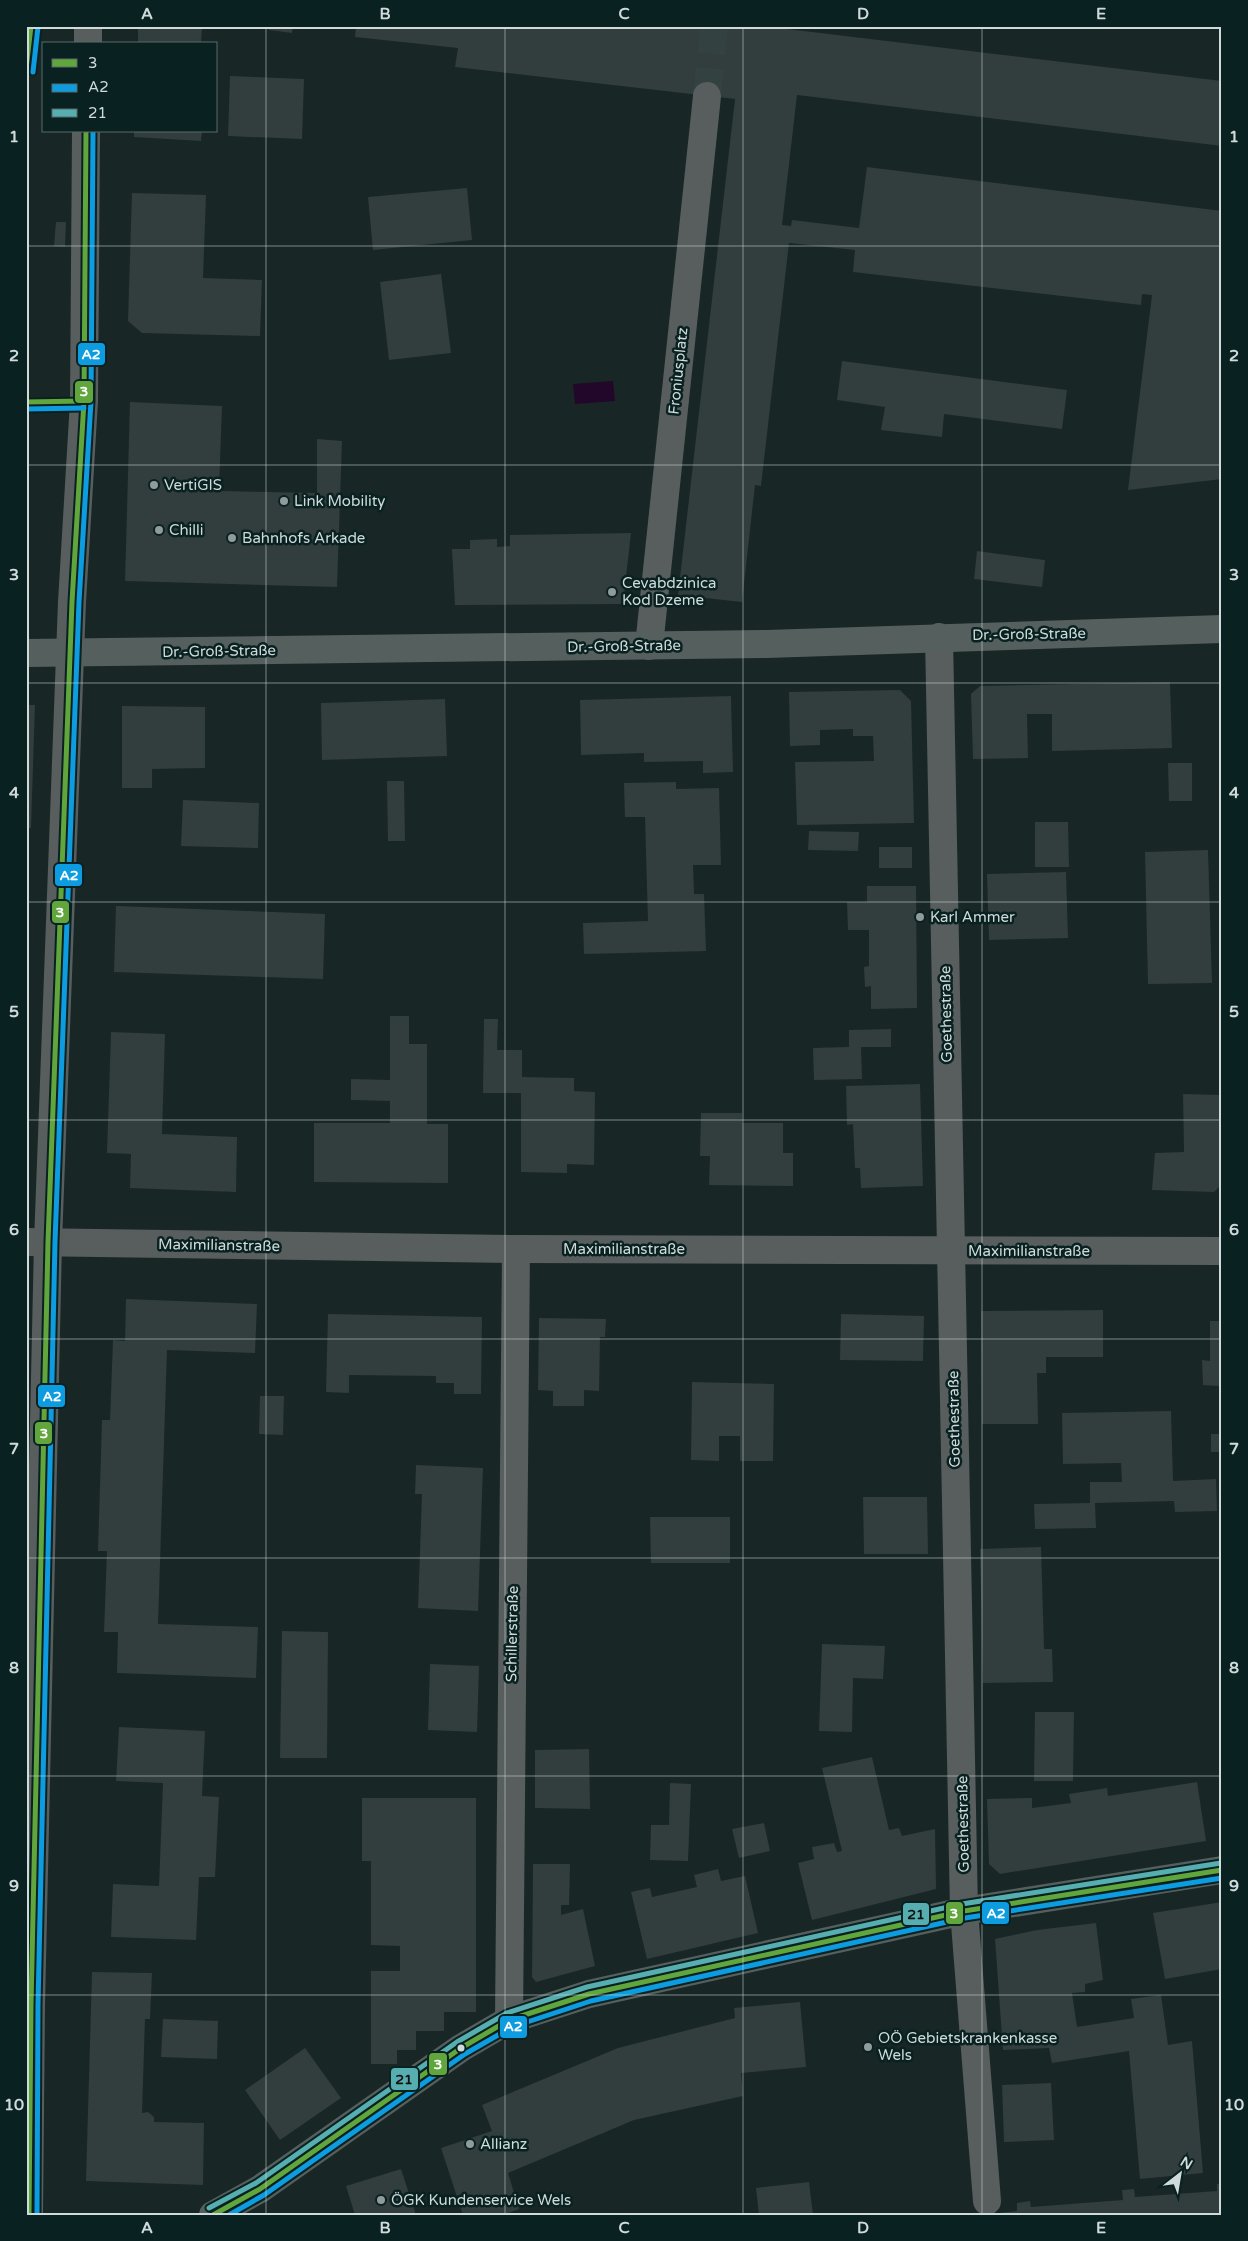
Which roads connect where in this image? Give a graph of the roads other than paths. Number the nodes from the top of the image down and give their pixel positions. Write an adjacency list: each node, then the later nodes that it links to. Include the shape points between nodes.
1 (88, 26): 2 (street)
2 (88, 42)
3 (707, 96): 7 (street, Froniusplatz)
4 (86, 132): 8 (street, via 84,401)
5 (1222, 629): 6 (main road, Dr.-Groß-Straße)
6 (940, 637): 7 (main road, Dr.-Groß-Straße); 12 (street, Goethestraße)
7 (649, 646): 8 (main road, Dr.-Groß-Straße)
8 (70, 652): 9 (main road, Dr.-Groß-Straße); 10 (street)
9 (26, 654)
10 (37, 1242): 11 (street, Maximilianstraße); 18 (street)
11 (516, 1249): 12 (street, Maximilianstraße); 16 (street, Schillerstraße)
12 (950, 1251): 13 (street, Maximilianstraße); 15 (street, Goethestraße)
13 (1222, 1251)
14 (1222, 1870): 15 (main road)
15 (964, 1911): 16 (main road, via 589,1994); 17 (street, Goethestraße)
16 (509, 2020): 19 (main road, via 461,2048 260,2189)
17 (987, 2201)
18 (28, 2215)
19 (213, 2215)

